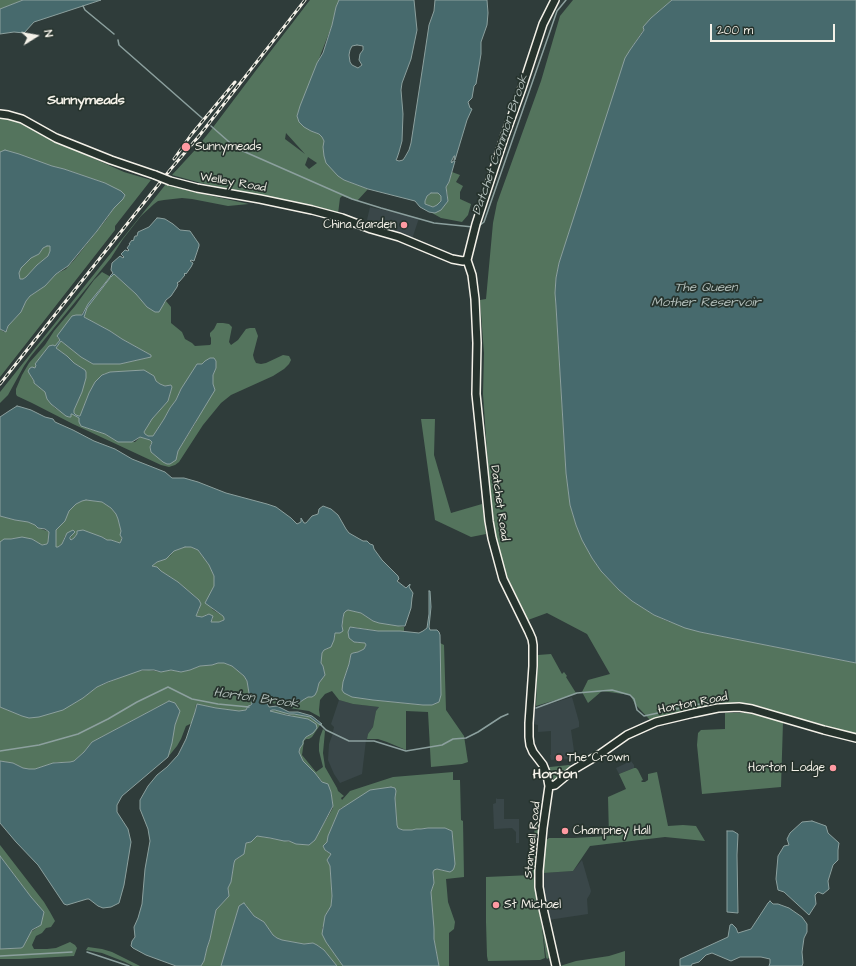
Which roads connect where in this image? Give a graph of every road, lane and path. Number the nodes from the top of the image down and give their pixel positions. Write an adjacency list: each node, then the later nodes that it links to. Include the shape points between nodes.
1 (555, 0): 3 (street, via 504,138 475,226)
2 (0, 114): 3 (street, Welley Road, bridge, via 22,119 56,138 170,181 312,210 399,237 452,259)
3 (467, 260): 5 (street, Datchet Road, via 472,274 475,299 476,394 489,521 503,579 532,639 529,737 533,752 543,765)
4 (856, 738): 5 (street, Horton Road, via 752,709 718,708 656,722 627,736 573,770 555,785)
5 (549, 786): 6 (street, Stanwell Road, via 542,833 539,887)
6 (556, 966)

